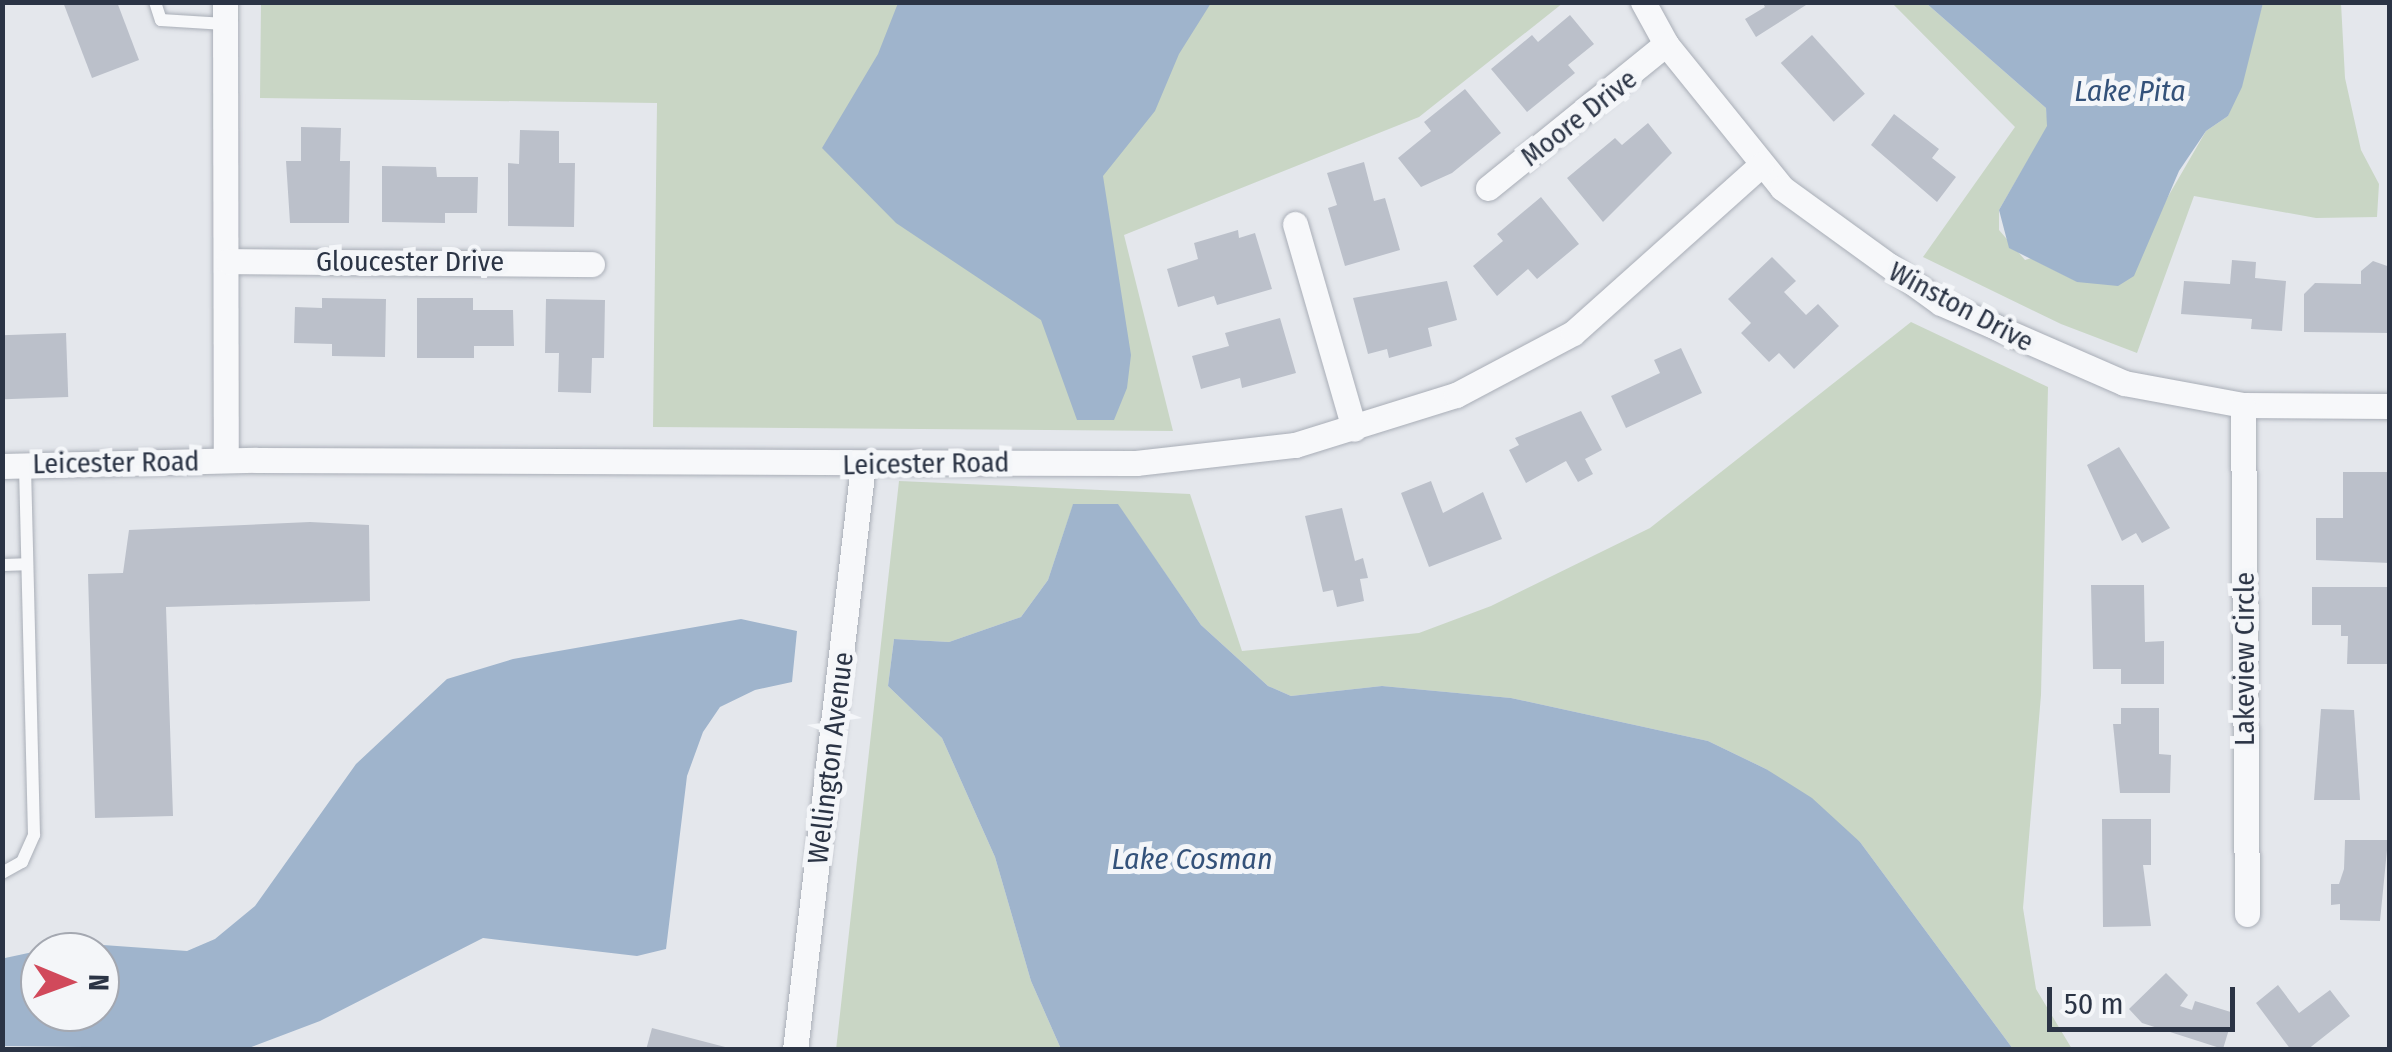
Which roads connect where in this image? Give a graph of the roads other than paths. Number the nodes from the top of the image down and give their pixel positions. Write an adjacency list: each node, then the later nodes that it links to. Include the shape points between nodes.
1 (155, 2): 3 (lane, via 162,20)
2 (1643, 2): 4 (street, Winston Drive)
3 (225, 13): 8 (street)
4 (1666, 44): 5 (street, Winston Drive); 6 (street, Moore Drive)
5 (1761, 165): 10 (street, Winston Drive, via 1867,255 1940,303 2124,383); 12 (street, Leicester Road, via 1573,333 1456,395)
6 (1488, 188)
7 (1295, 224): 12 (street)
8 (228, 261): 9 (street, Gloucester Drive); 13 (street)
9 (592, 264)
10 (2243, 405): 11 (street, Winston Drive); 19 (street, Lakeview Circle)
11 (2390, 406)
12 (1354, 430): 14 (street, Leicester Road, via 1225,457)
13 (226, 460): 14 (street, Leicester Road); 15 (street, Leicester Road)
14 (864, 465): 20 (street, Wellington Avenue)
15 (14, 466): 16 (lane)
16 (27, 564): 17 (lane); 18 (lane, via 34,835 22,862)
17 (2, 565)
18 (2, 873)
19 (2247, 914)
20 (795, 1050)

